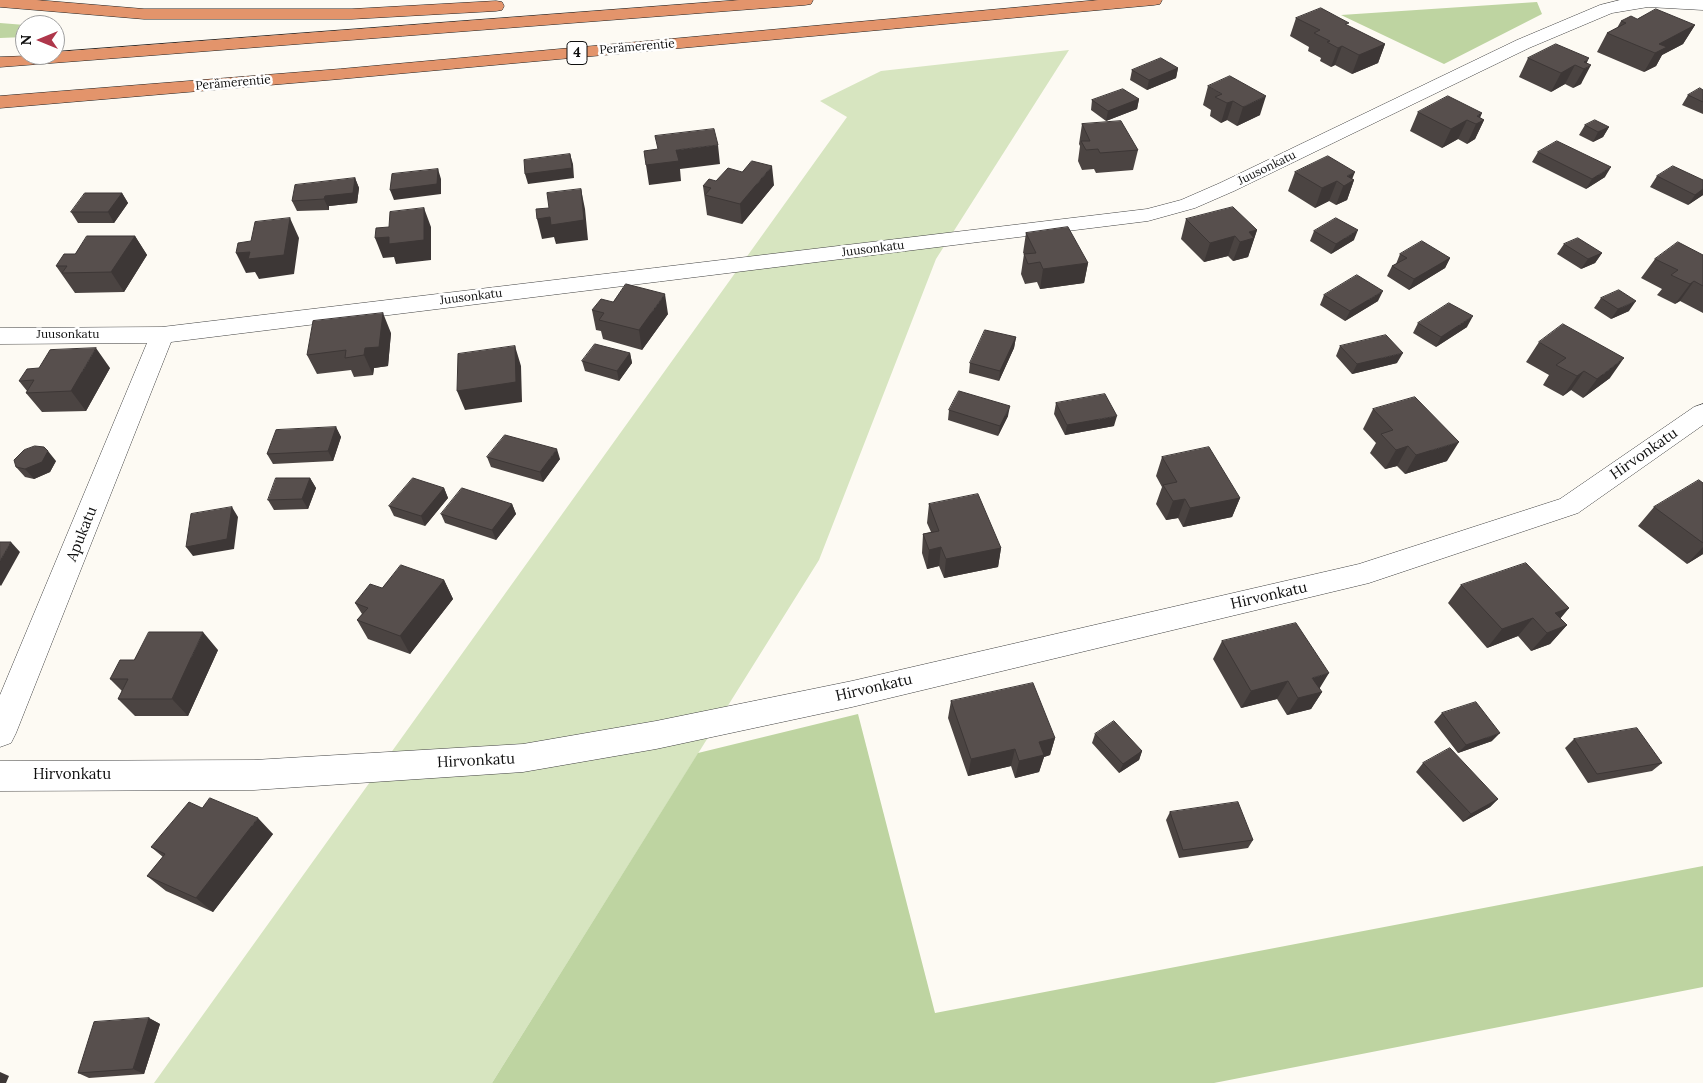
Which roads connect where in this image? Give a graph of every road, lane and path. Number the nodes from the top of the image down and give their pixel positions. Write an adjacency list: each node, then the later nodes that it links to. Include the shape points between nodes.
1 (791, 0): 4 (highway)
2 (805, 0): 4 (highway)
3 (1154, 0): 9 (highway, Perämerentie / 4)
4 (799, 1): 8 (highway)
5 (0, 2): 6 (highway, via 154,14 352,14)
6 (515, 5)
7 (1703, 5): 10 (street, Juusonkatu, via 1648,2 1606,9 1523,44 1228,187 1188,204 1148,215)
8 (0, 62)
9 (0, 102)
10 (162, 335): 11 (street, Juusonkatu); 13 (street, Apukatu)
11 (0, 336)
12 (1703, 413): 14 (street, Hirvonkatu, via 1569,506 1359,575 842,696 523,758 254,775)
13 (0, 733)
14 (0, 776)

